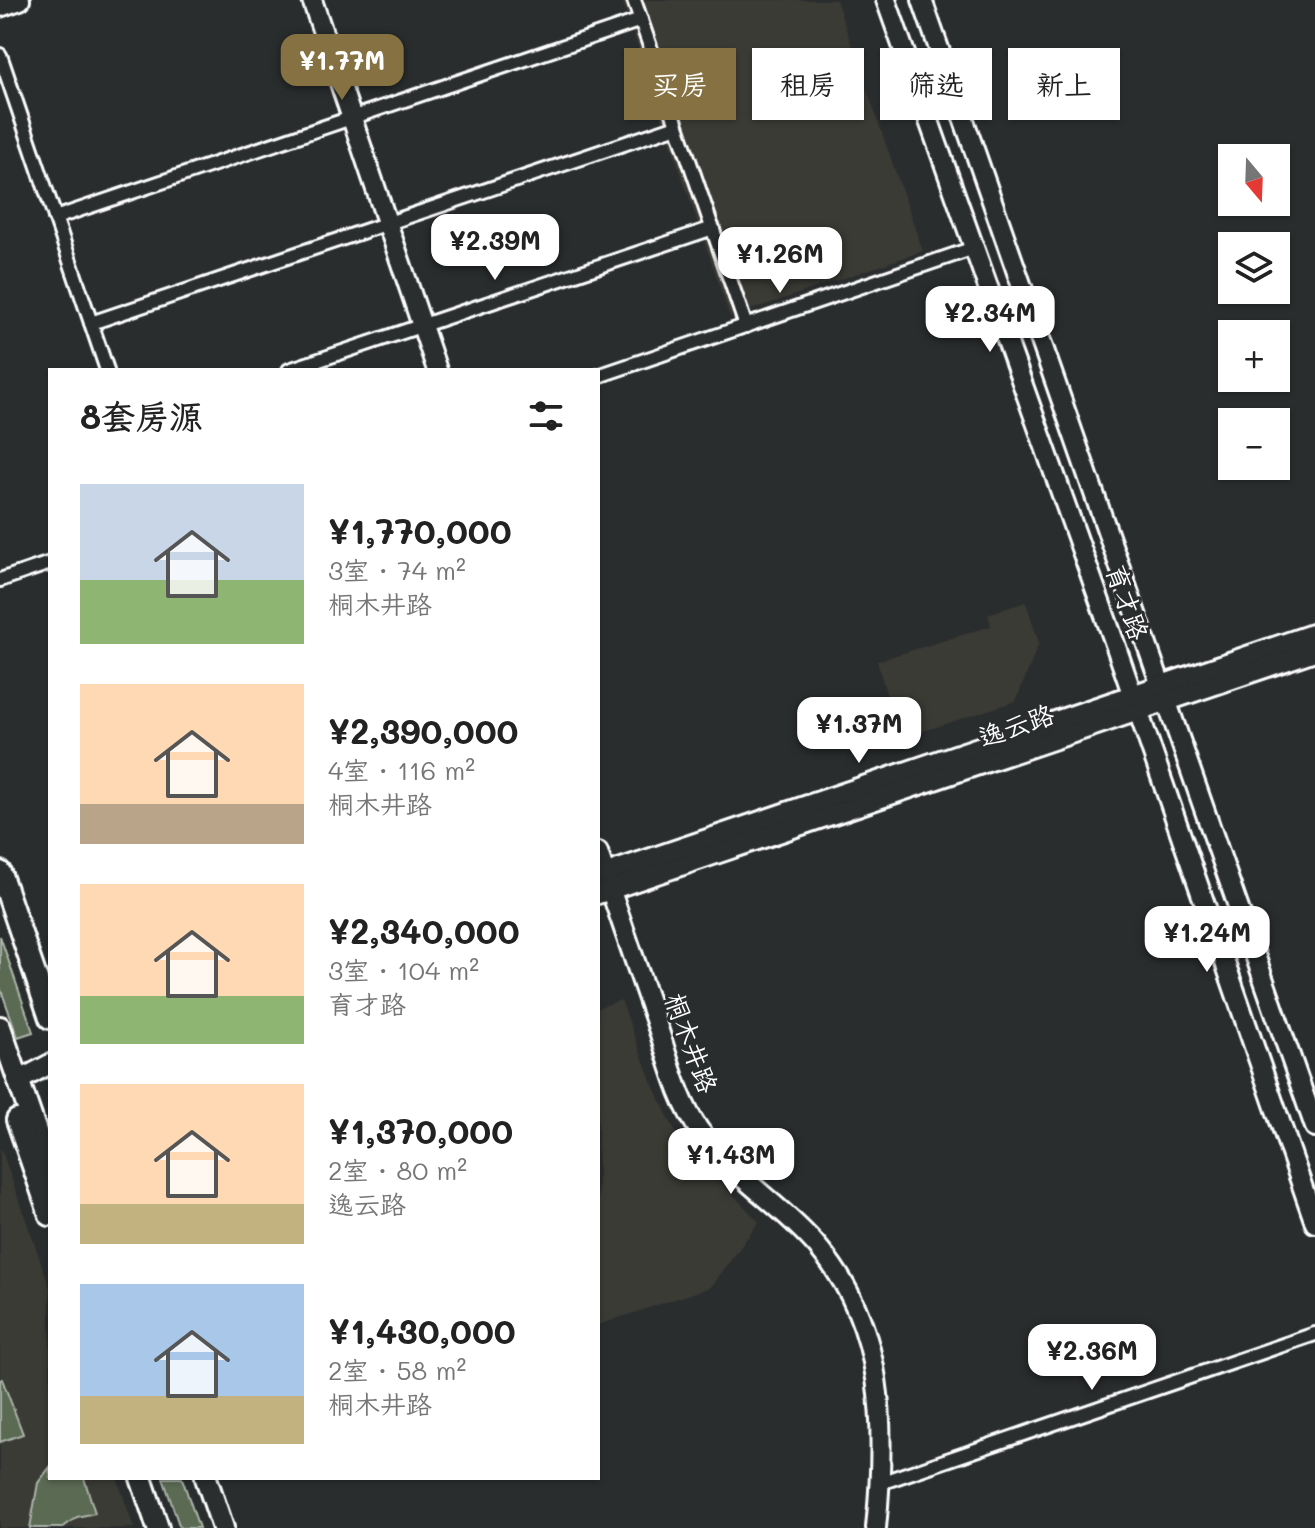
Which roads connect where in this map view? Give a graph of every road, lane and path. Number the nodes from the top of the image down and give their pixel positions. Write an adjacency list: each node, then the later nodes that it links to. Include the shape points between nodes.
1 (20, 0): 6 (main road)
2 (312, 0): 9 (main road)
3 (634, 0): 7 (street)
4 (886, 0): 14 (main road, 育才路)
5 (922, 0): 24 (main road, 育才路)
6 (0, 7)
7 (641, 20): 9 (street); 10 (street)
8 (0, 55): 11 (street)
9 (351, 118): 11 (street); 12 (main road)
10 (677, 126): 12 (street); 13 (street)
11 (55, 218): 15 (street)
12 (386, 224): 15 (street); 16 (main road)
13 (713, 228): 16 (street); 17 (street)
14 (974, 248): 17 (street); 25 (main road, 育才路)
15 (91, 323): 18 (street)
16 (421, 326): 19 (street); 20 (main road)
17 (746, 326): 21 (street)
18 (106, 368)
19 (295, 368)
20 (436, 368)
21 (600, 375)
22 (48, 564): 23 (street)
23 (0, 580)
24 (1127, 585): 25 (main road); 28 (main road, 育才路)
25 (1098, 594): 29 (main road, 育才路)
26 (1315, 633): 28 (main road, 逸云路)
27 (1315, 651): 28 (main road, 逸云路)
28 (1165, 693): 29 (main road, 逸云路); 30 (main road, 育才路)
29 (1136, 703): 31 (main road, 育才路); 33 (main road, 逸云路)
30 (1203, 803): 31 (main road); 39 (main road, 育才路)
31 (1174, 812): 42 (main road, 育才路)
32 (0, 872): 34 (main road)
33 (603, 883): 47 (main road, 桐木井路, via 698,1129 725,1163 816,1245 848,1290 867,1332 877,1380)
34 (48, 1012)
35 (0, 1027): 37 (main road)
36 (48, 1065): 37 (main road)
37 (9, 1076): 38 (main road); 40 (main road); 41 (main road)
38 (48, 1076)
39 (1315, 1127)
40 (48, 1167)
41 (48, 1208)
42 (1315, 1223)
43 (1315, 1334): 47 (street)
44 (142, 1480): 48 (main road)
45 (157, 1480): 49 (main road)
46 (207, 1480): 50 (main road)
47 (880, 1483): 51 (main road, 桐木井路)
48 (158, 1528)
49 (173, 1528)
50 (223, 1528)
51 (876, 1528)

